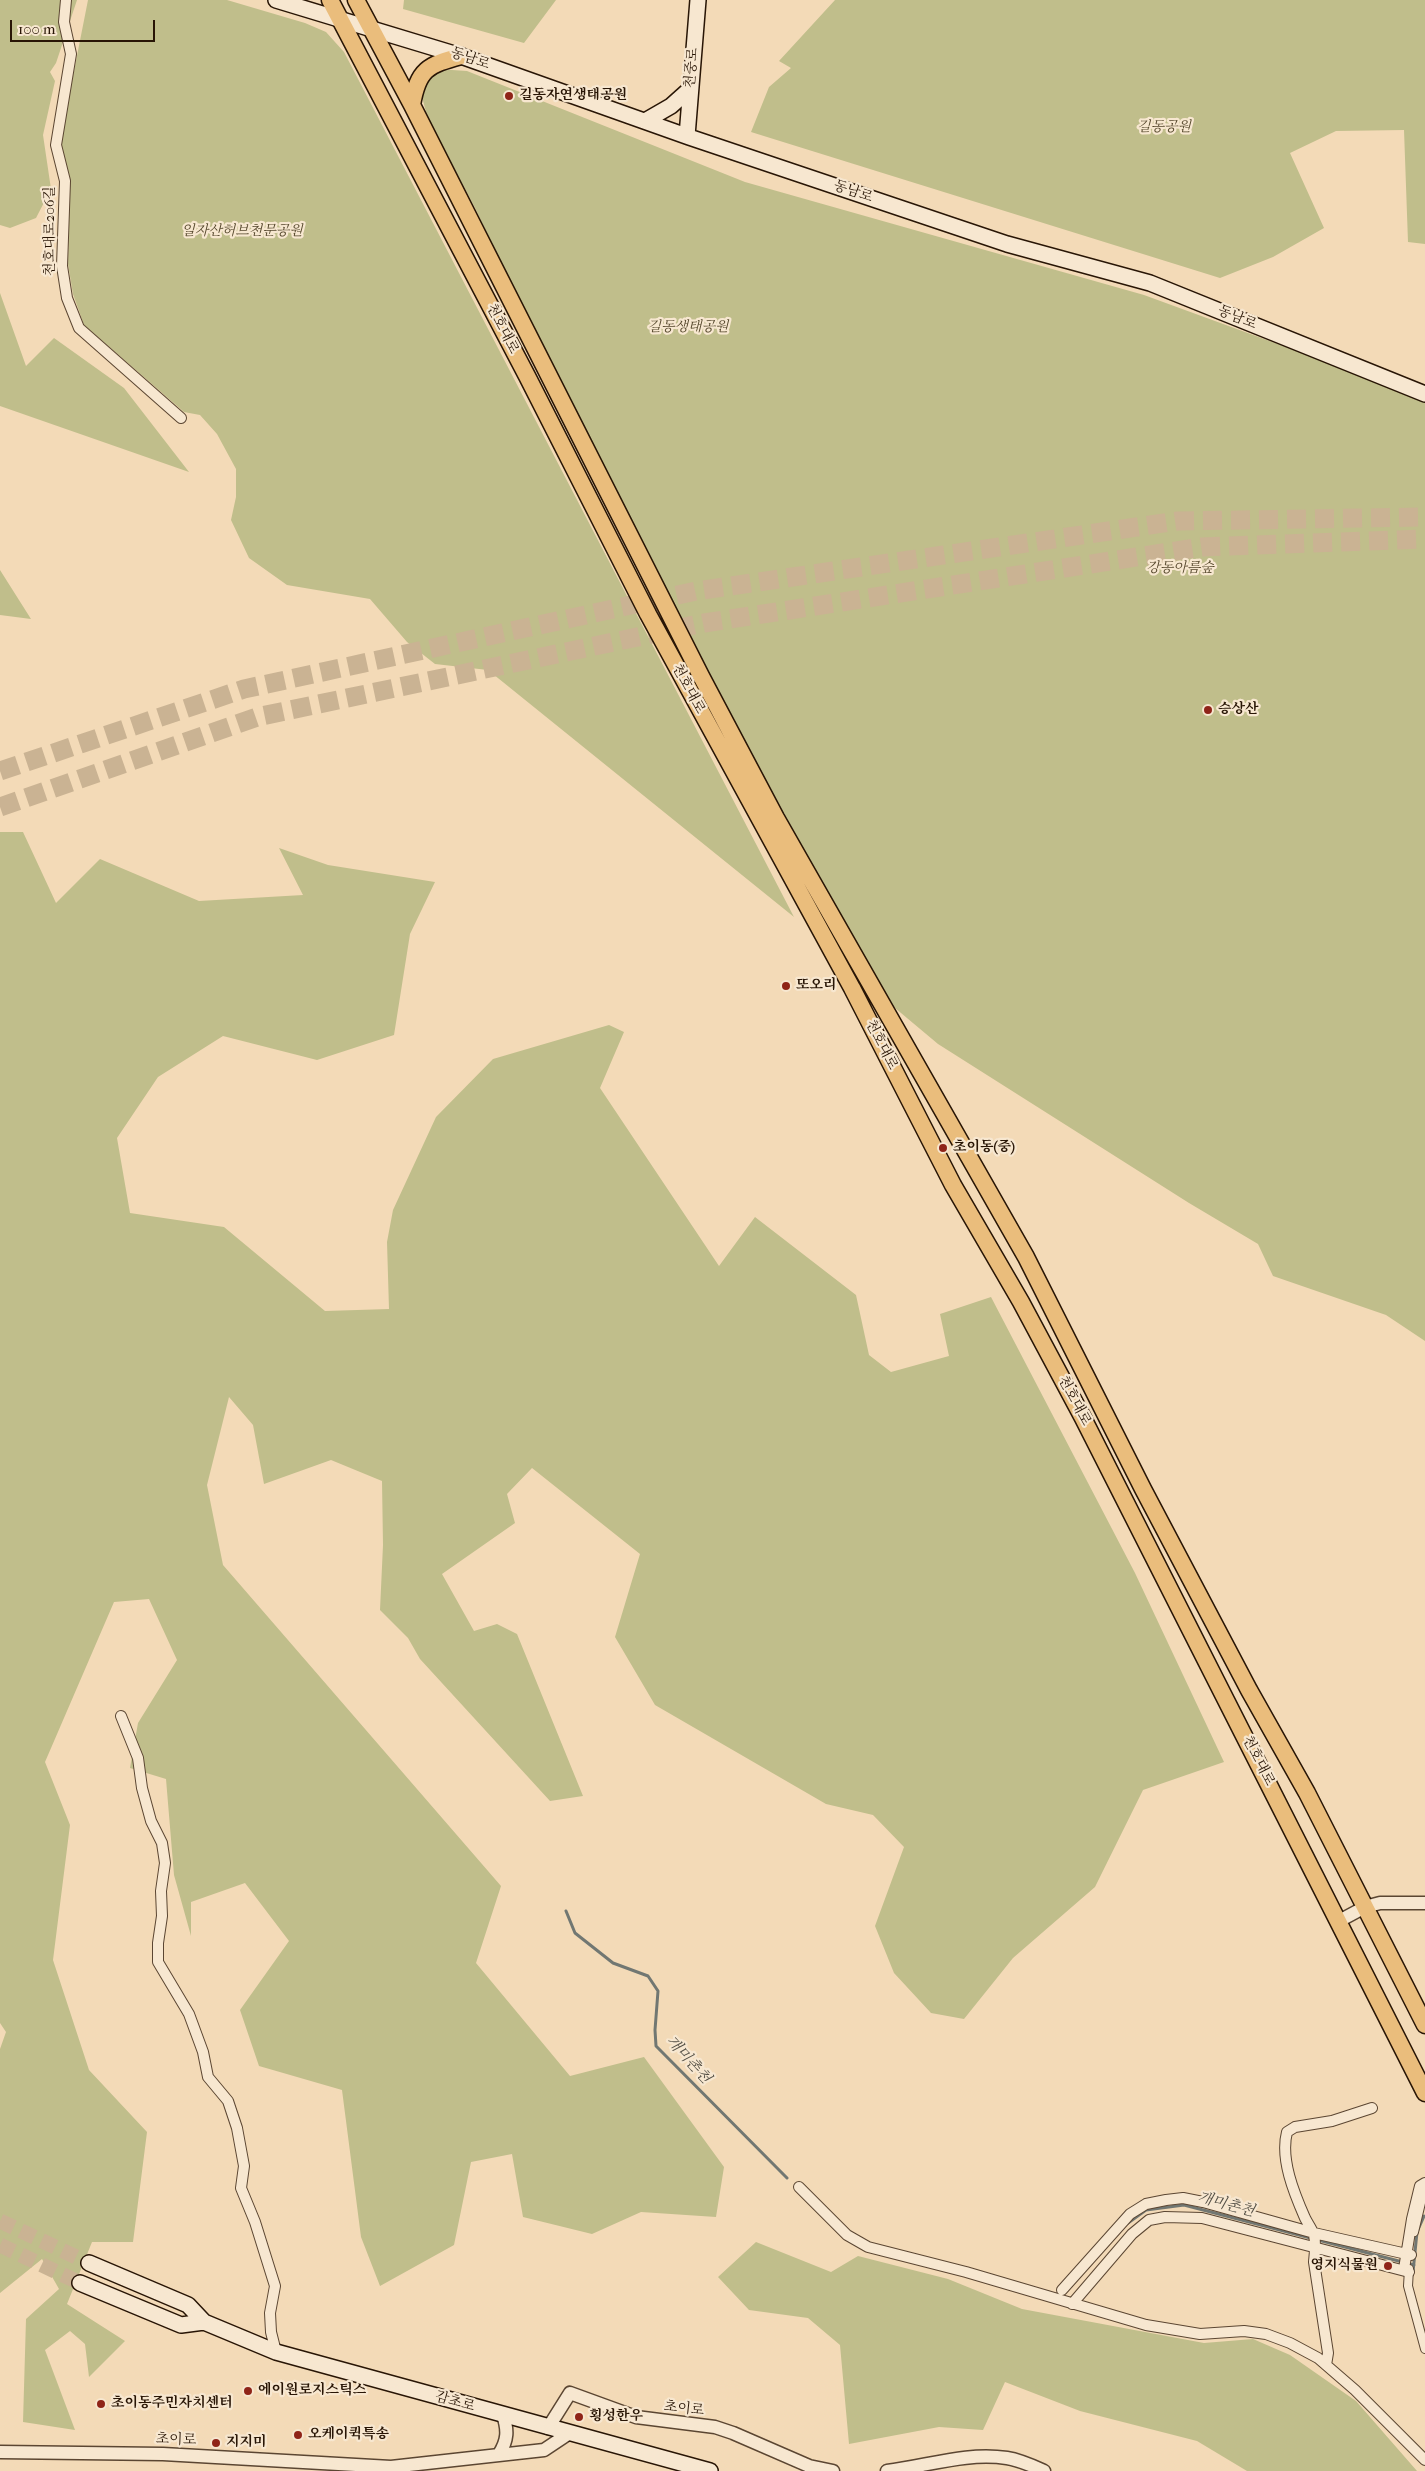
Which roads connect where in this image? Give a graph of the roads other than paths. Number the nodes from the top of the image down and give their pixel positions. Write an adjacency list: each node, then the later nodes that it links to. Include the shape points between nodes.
1 (66, 0): 14 (street, 천호대로206길, via 65,31 71,54 56,145 65,181 62,266 67,298 79,328)
2 (276, 0): 6 (main road, 동남로)
3 (330, 0): 6 (main road, 천호대로)
4 (356, 0): 7 (main road, 천호대로)
5 (698, 0): 9 (main road, 천중로)
6 (339, 17): 7 (main road, 동남로); 18 (main road, 천호대로, via 648,614 852,988 955,1188 1083,1418)
7 (370, 26): 8 (main road, 동남로); 10 (main road, 천호대로)
8 (461, 56): 10 (main road, via 435,63 422,73 415,86); 11 (main road, 동남로)
9 (690, 89): 11 (main road); 12 (main road, 천중로)
10 (412, 105): 17 (main road, 천호대로, via 700,676 776,818 1026,1257 1143,1489)
11 (645, 121): 12 (main road, 동남로)
12 (687, 136): 13 (main road, 동남로, via 1008,244 1150,283)
13 (1425, 394)
14 (181, 418)
15 (121, 1716): 33 (street, via 138,1758 142,1788 165,1863 158,1962 189,2014 208,2077 228,2101 237,2128 244,2166 241,2188 275,2286 270,2313)
16 (1425, 1903): 17 (street, via 1380,1903)
17 (1365, 1907): 18 (street); 19 (main road, 천호대로)
18 (1339, 1921): 20 (main road, 천호대로)
19 (1425, 2025)
20 (1425, 2093)
21 (1372, 2108): 24 (street, via 1332,2121 1295,2127 1287,2132 1284,2145 1289,2174)
22 (1425, 2184): 26 (street, via 1420,2186)
23 (799, 2187): 30 (street, via 847,2235 868,2247)
24 (1314, 2233): 25 (street); 26 (street); 29 (street, via 1183,2198 1146,2204 1130,2214)
25 (1316, 2247): 26 (street); 30 (street, via 1202,2218 1165,2216 1149,2220 1132,2234); 34 (street, via 1314,2262 1328,2353)
26 (1408, 2262): 32 (street, via 1408,2286)
27 (89, 2263): 31 (main road, 감초로, via 188,2305)
28 (80, 2283): 31 (main road, 감초로, via 181,2325)
29 (1062, 2290)
30 (1072, 2304): 34 (street, via 1146,2324 1200,2334 1224,2331 1266,2334 1290,2342)
31 (204, 2322): 33 (main road, 감초로)
32 (1425, 2349)
33 (276, 2352): 35 (main road, 감초로)
34 (1326, 2365): 40 (street)
35 (502, 2416): 36 (main road, 감초로); 39 (street, via 507,2428)
36 (548, 2428): 37 (main road, 감초로); 44 (street, 초이로, via 570,2393 636,2417 733,2433 802,2463)
37 (568, 2434): 39 (street, 초이로, via 544,2450); 43 (main road, 감초로)
38 (0, 2452): 41 (street, 초이로, via 163,2454)
39 (499, 2454): 42 (street, 초이로)
40 (1425, 2460)
41 (279, 2466): 42 (street, 초이로)
42 (439, 2466)
43 (710, 2471)
44 (833, 2471)
45 (888, 2471): 46 (street, via 978,2456 1010,2458)
46 (1044, 2471)

